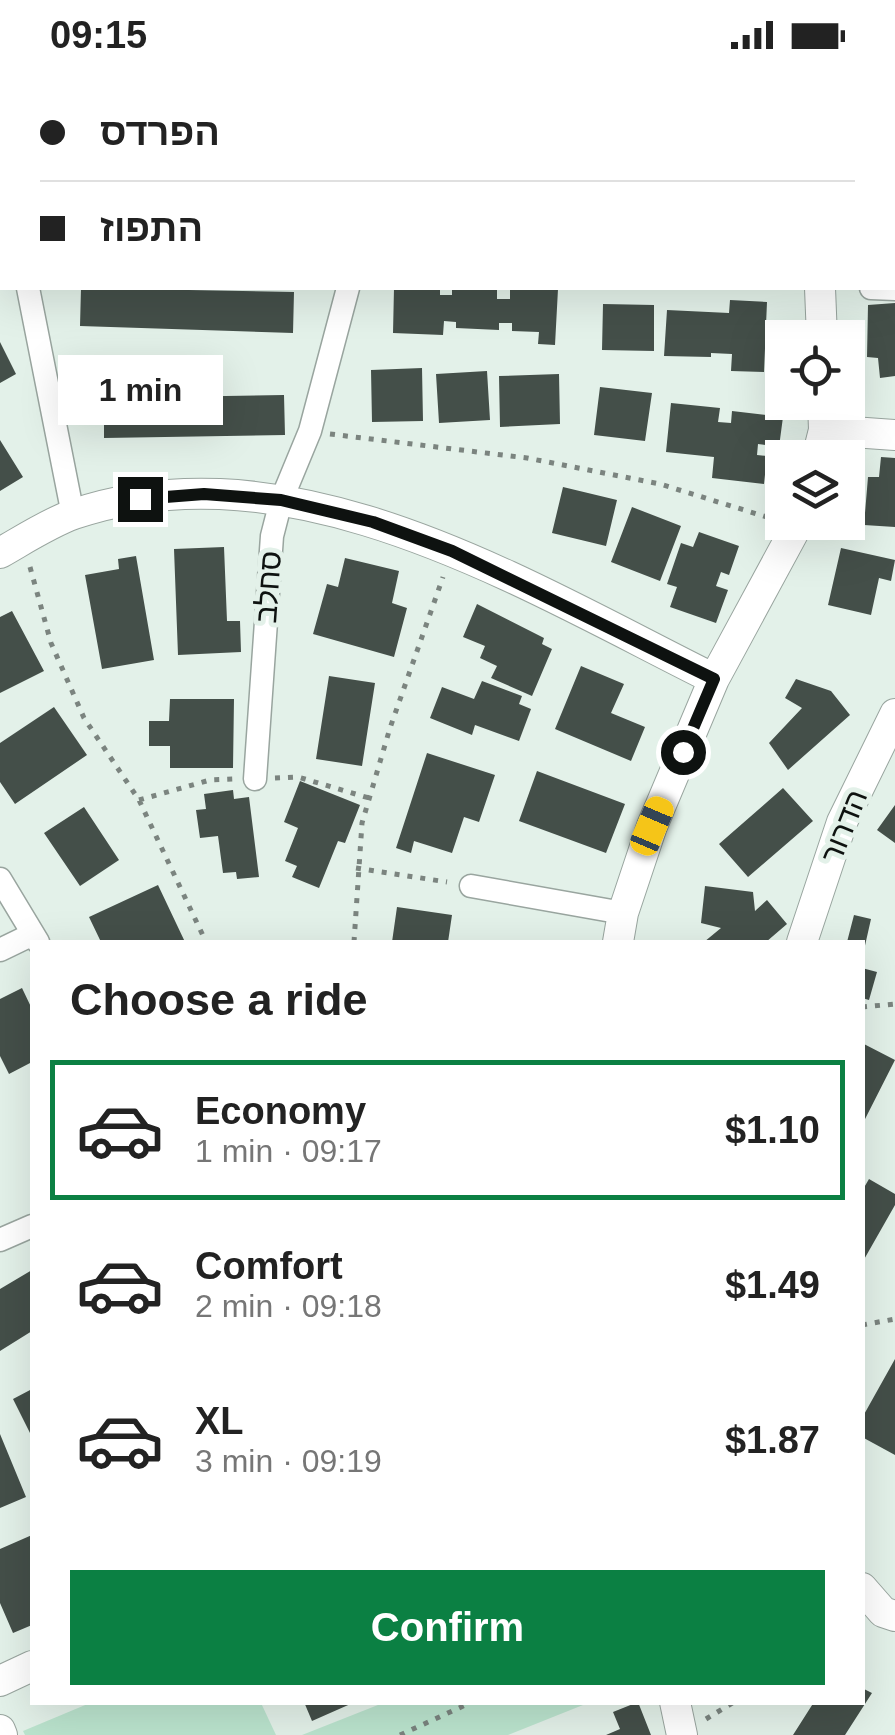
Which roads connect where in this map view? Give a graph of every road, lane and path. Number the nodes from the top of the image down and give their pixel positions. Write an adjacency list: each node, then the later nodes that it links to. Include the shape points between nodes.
1 (28, 290): 9 (street)
2 (347, 290): 6 (street, סחלב)
3 (820, 290): 4 (street)
4 (821, 320)
5 (821, 430): 7 (street)
6 (310, 431): 8 (street, סחלב); 10 (path, via 527,458 660,484)
7 (895, 435)
8 (281, 500): 9 (street, via 204,494 140,499); 13 (street, via 373,522); 16 (street, סחלב, via 272,536)
9 (73, 515): 12 (street)
10 (765, 516)
11 (789, 540): 14 (street)
12 (11, 547): 22 (path, via 84,718 139,800)
13 (452, 551): 14 (street); 17 (path, via 390,728 362,822)
14 (714, 679): 20 (street, via 652,826)
15 (895, 714): 24 (street, הדרור, via 842,822)
16 (255, 778)
17 (356, 868): 19 (path); 23 (path)
18 (0, 879): 21 (street)
19 (471, 886): 20 (street)
20 (620, 928)
21 (36, 938): 25 (street)
22 (205, 940)
23 (354, 940)
24 (803, 940)
25 (0, 950)
26 (895, 1004): 27 (path)
27 (865, 1007)
28 (30, 1227): 29 (street)
29 (0, 1240)
30 (895, 1319): 31 (path)
31 (865, 1324)
32 (865, 1591): 33 (street)
33 (895, 1616)
34 (30, 1667): 35 (street)
35 (0, 1681)
36 (465, 1705): 38 (path)
37 (676, 1705): 39 (street)
38 (400, 1735)
39 (682, 1735)

